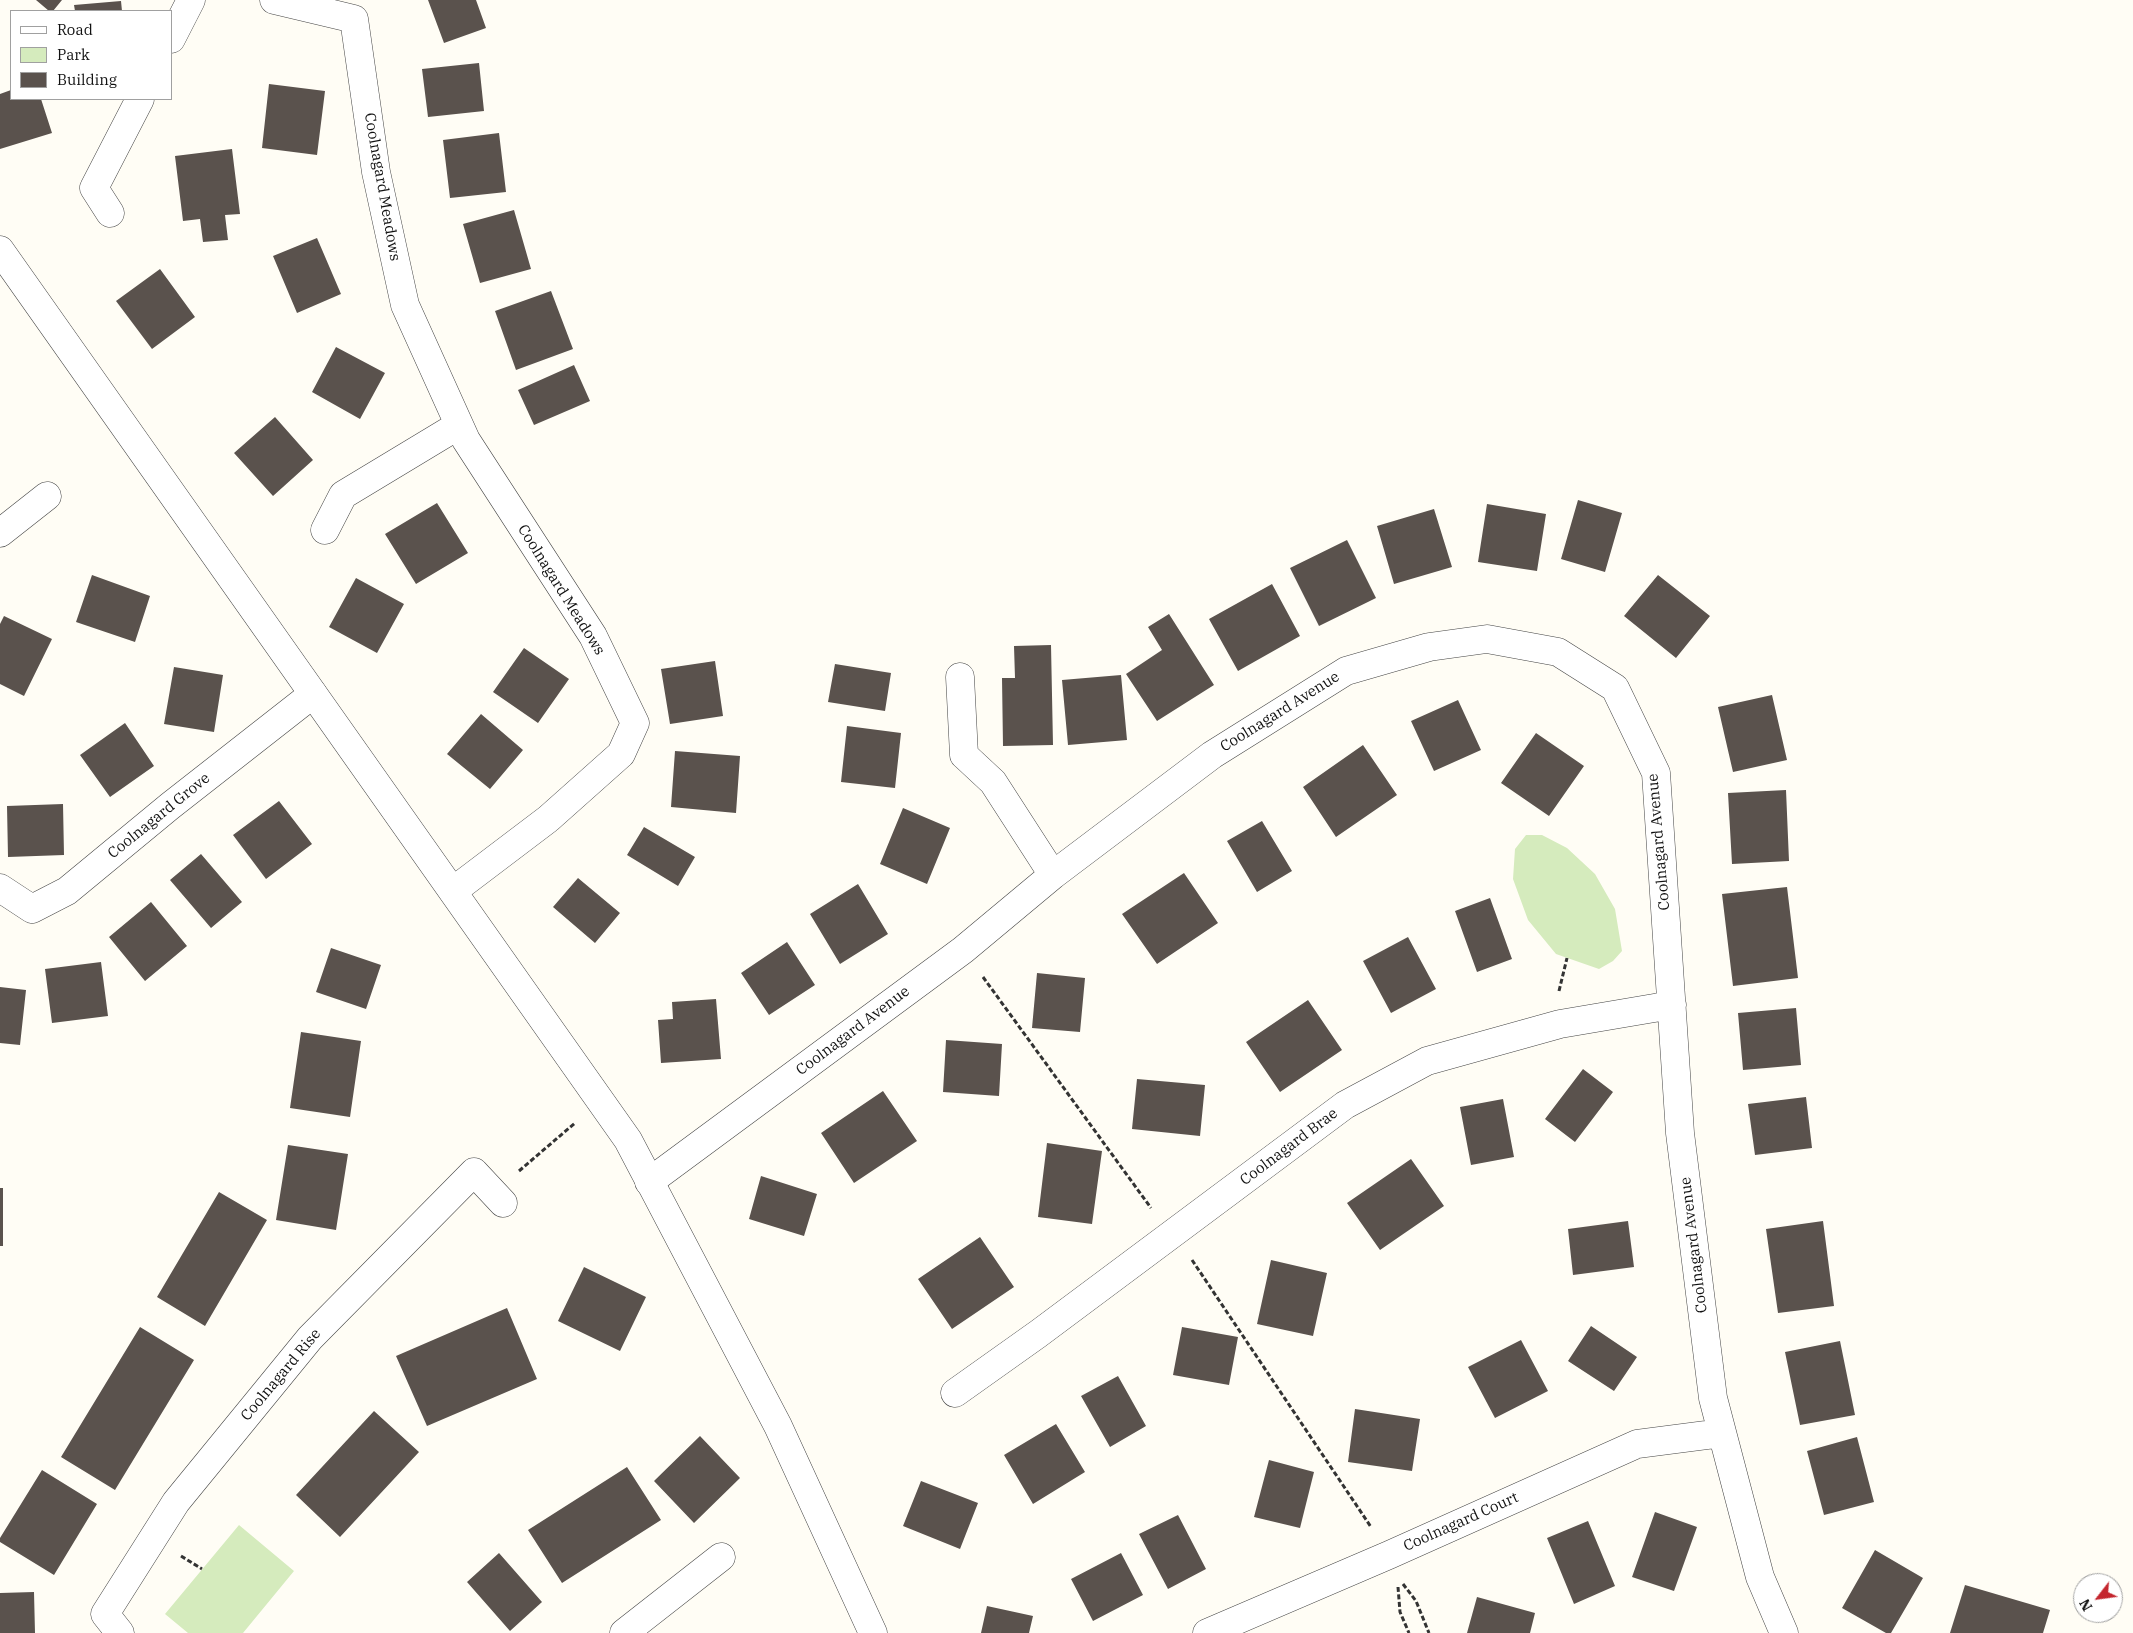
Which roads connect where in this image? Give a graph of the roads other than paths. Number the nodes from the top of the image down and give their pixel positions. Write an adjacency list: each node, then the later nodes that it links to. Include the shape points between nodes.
1 (191, 0): 3 (street)
2 (274, 0): 7 (street, Coolnagard Meadows, via 354,19 376,172 405,305)
3 (172, 37)
4 (139, 100): 5 (street, via 94,188)
5 (110, 213)
6 (0, 250): 12 (street)
7 (459, 425): 9 (street, via 343,495); 15 (street, Coolnagard Meadows, via 593,636 635,723 621,754 548,819)
8 (47, 496): 10 (street)
9 (325, 530)
10 (0, 533)
11 (960, 677): 13 (street, via 964,755 993,782)
12 (313, 694): 14 (street, Coolnagard Grove, via 67,891 32,909); 15 (street)
13 (1053, 875): 16 (street, Coolnagard Avenue, via 1212,755 1346,671 1429,647 1488,639 1558,652 1615,688 1656,773); 17 (street, Coolnagard Avenue, via 963,950)
14 (0, 888)
15 (453, 892): 17 (street, via 628,1140)
16 (1672, 1005): 19 (street, Coolnagard Brae, via 1560,1024 1427,1061 1345,1105); 20 (street, Coolnagard Avenue, via 1680,1133 1713,1398)
17 (650, 1182): 24 (street, via 778,1426)
18 (498, 1198): 22 (street, Coolnagard Rise, via 474,1172 310,1338 176,1502 105,1614)
19 (955, 1393)
20 (1722, 1433): 25 (street, Coolnagard Court, via 1637,1444 1393,1566); 26 (street, Coolnagard Avenue, via 1760,1577)
21 (721, 1557): 23 (street)
22 (120, 1633)
23 (624, 1633)
24 (873, 1633)
25 (1207, 1633)
26 (1784, 1633)

